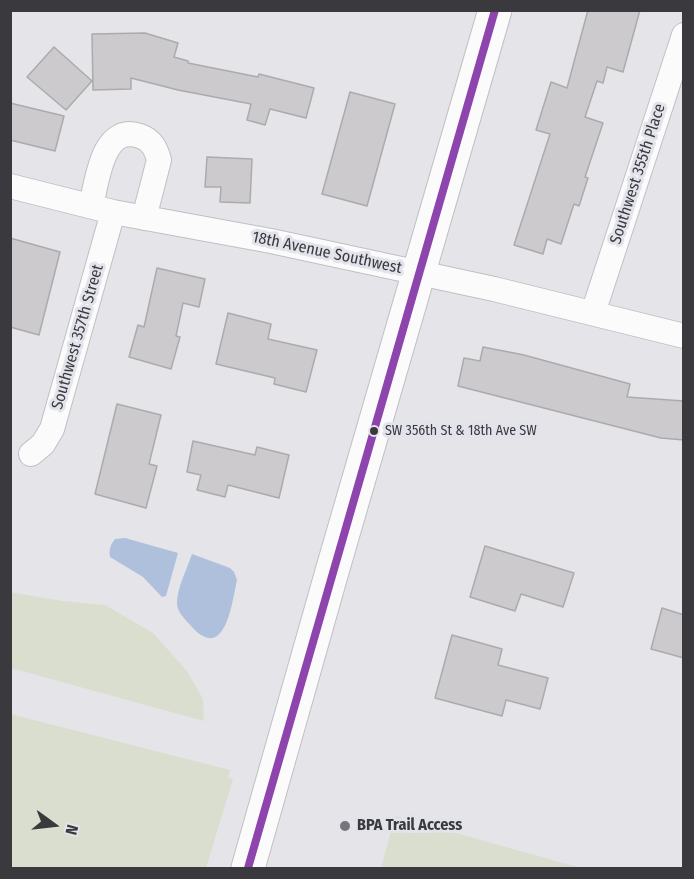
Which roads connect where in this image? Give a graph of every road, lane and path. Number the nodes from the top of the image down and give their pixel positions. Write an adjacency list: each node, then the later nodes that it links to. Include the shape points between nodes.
1 (495, 10): 6 (main road)
2 (684, 35): 7 (street, Southwest 355th Place)
3 (10, 186): 4 (street, 18th Avenue Southwest)
4 (102, 209): 5 (street, 18th Avenue Southwest); 5 (street, via 104,154 116,139 135,134 152,143 159,160); 9 (street, Southwest 357th Street, via 52,429)
5 (144, 218): 6 (street, 18th Avenue Southwest)
6 (418, 272): 7 (street, 18th Avenue Southwest); 10 (main road)
7 (593, 313): 8 (street, 18th Avenue Southwest)
8 (684, 336)
9 (31, 454)
10 (248, 868)

